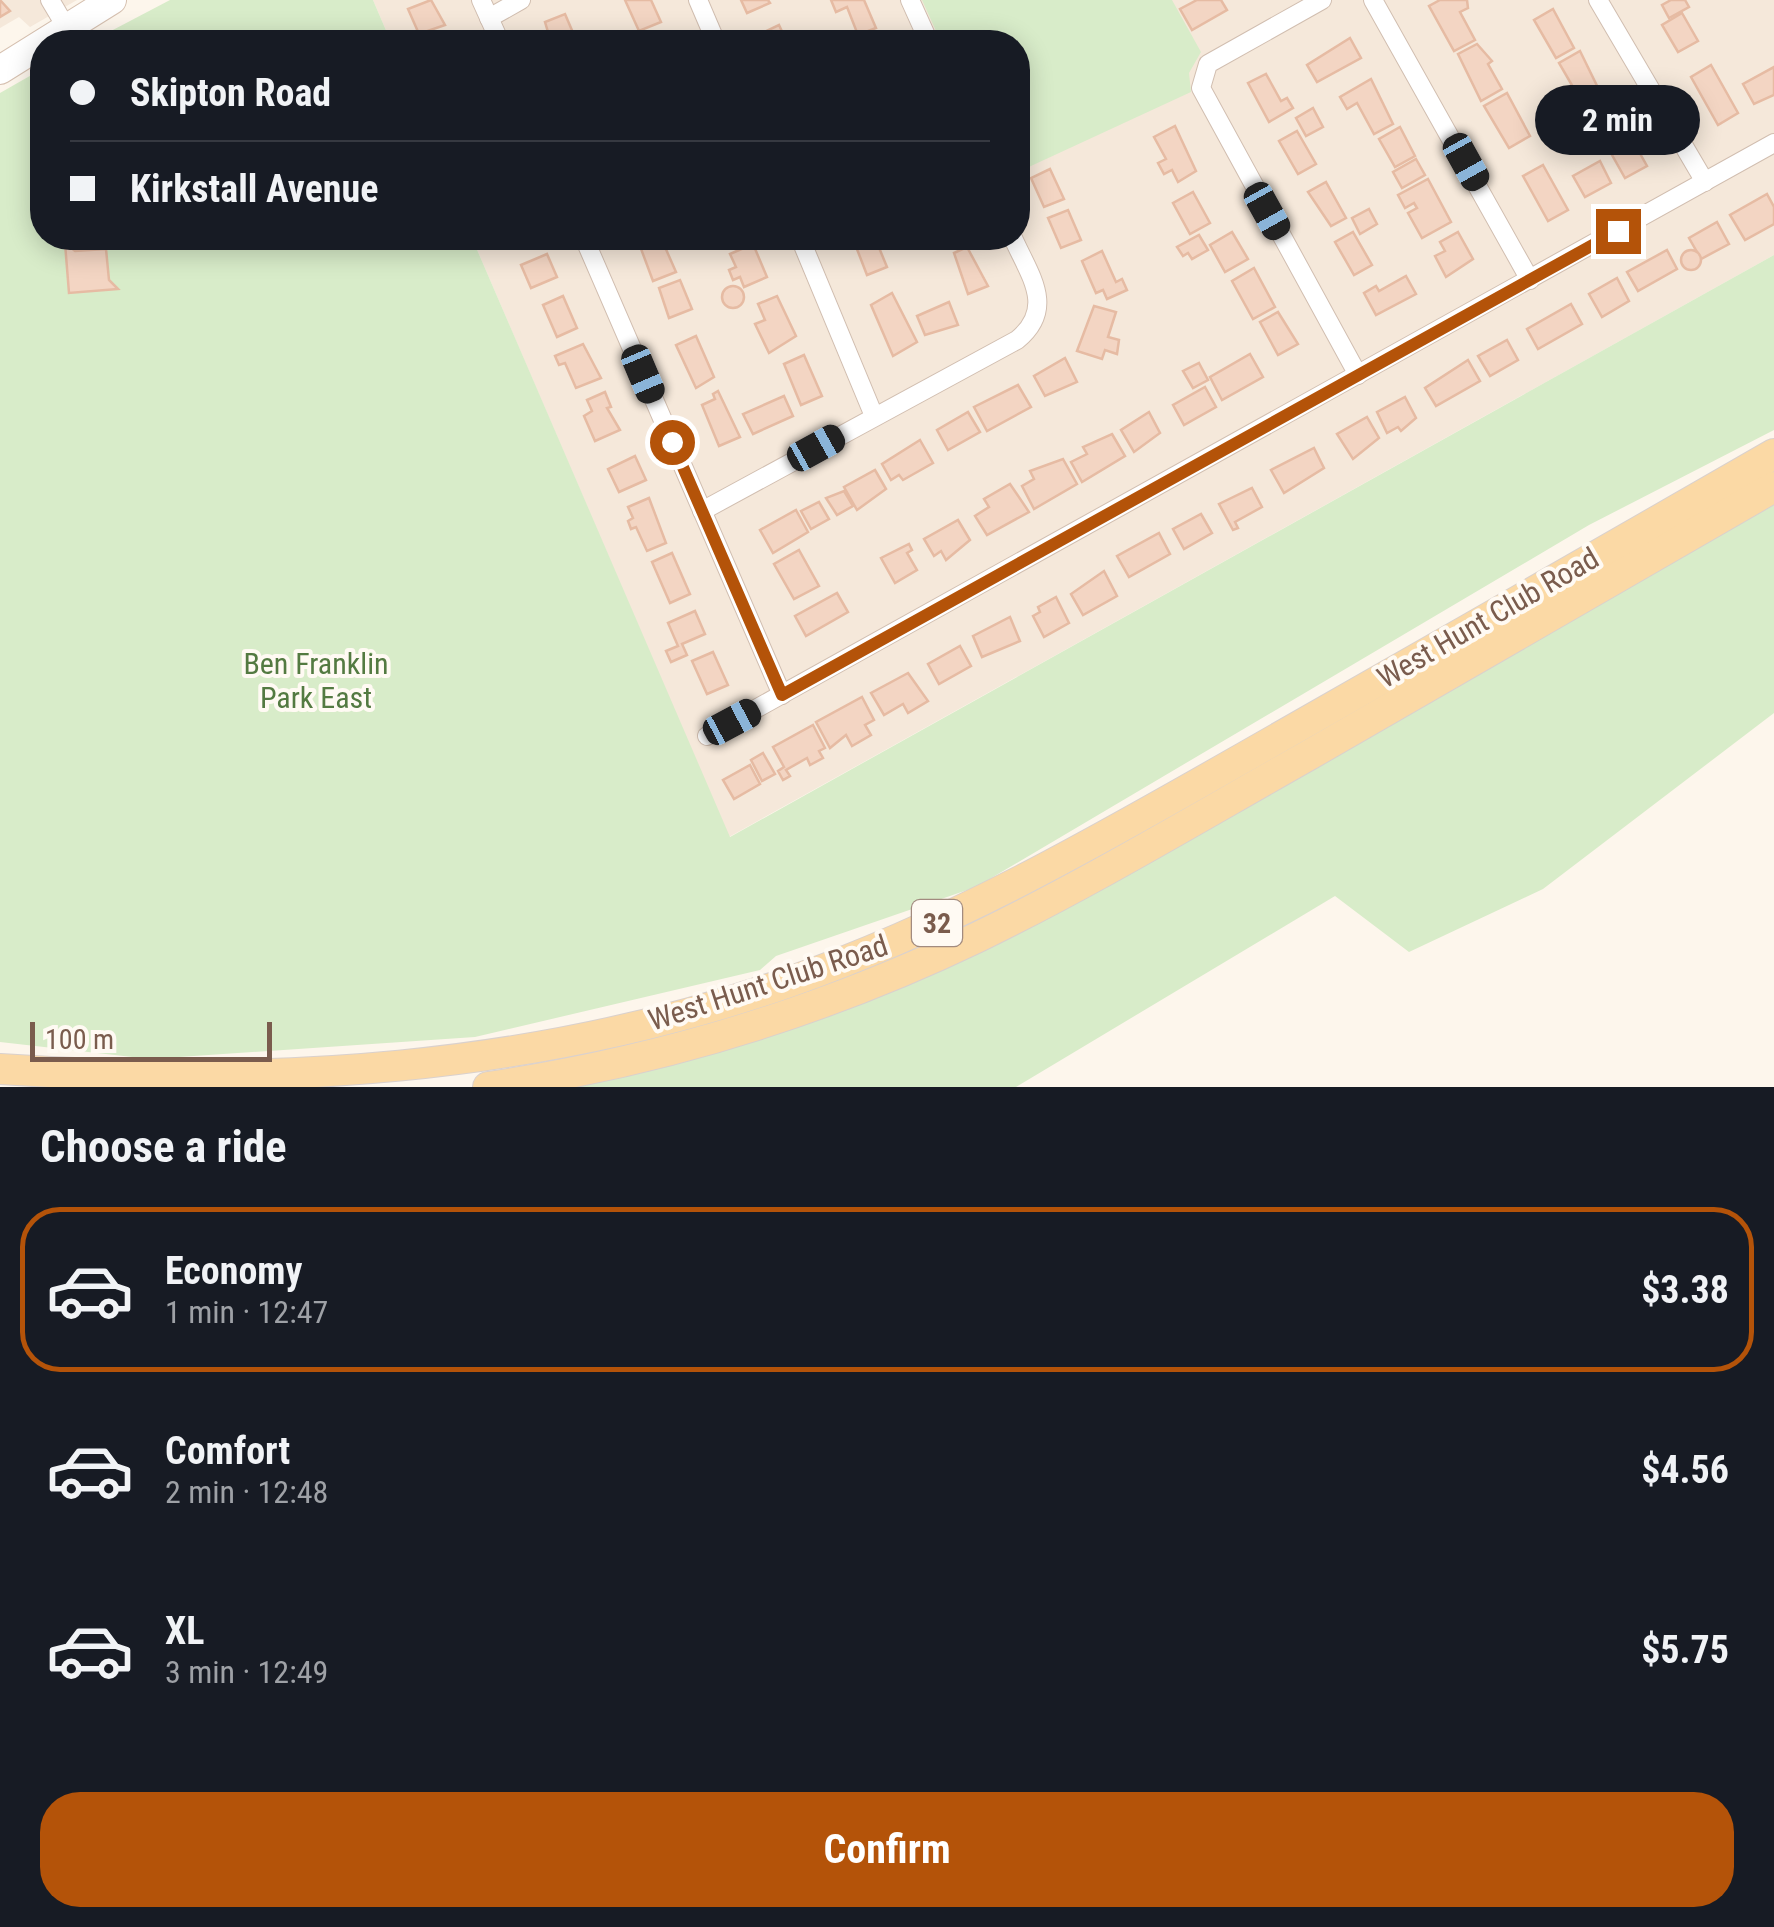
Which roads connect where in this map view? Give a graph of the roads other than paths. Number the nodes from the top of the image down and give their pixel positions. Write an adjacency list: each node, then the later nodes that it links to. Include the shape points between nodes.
1 (50, 0): 10 (street)
2 (112, 0): 10 (street)
3 (521, 0): 9 (street)
4 (698, 0): 12 (street)
5 (910, 0): 13 (street)
6 (1322, 0): 22 (street, via 1208,64 1201,88)
7 (1373, 0): 21 (street)
8 (1598, 0): 17 (street)
9 (485, 9)
10 (66, 27): 11 (street)
11 (61, 30)
12 (711, 30)
13 (924, 30)
14 (30, 50): 15 (street)
15 (0, 70)
16 (1774, 144): 17 (street)
17 (1705, 182): 21 (street)
18 (589, 250): 26 (street)
19 (805, 250): 23 (street)
20 (1018, 250): 23 (street, via 1040,309 1034,326)
21 (1530, 280): 22 (street)
22 (1358, 374): 27 (street)
23 (874, 416): 26 (street)
24 (1774, 454): 29 (main road, West Hunt Club Road / 32, via 1056,865 901,939 789,982 608,1034 412,1068 225,1080)
25 (1774, 488): 30 (main road, West Hunt Club Road / 32, via 1091,879 974,938 751,1026 630,1060)
26 (702, 511): 27 (street)
27 (782, 695): 28 (street)
28 (707, 736)
29 (0, 1069)
30 (488, 1087)

